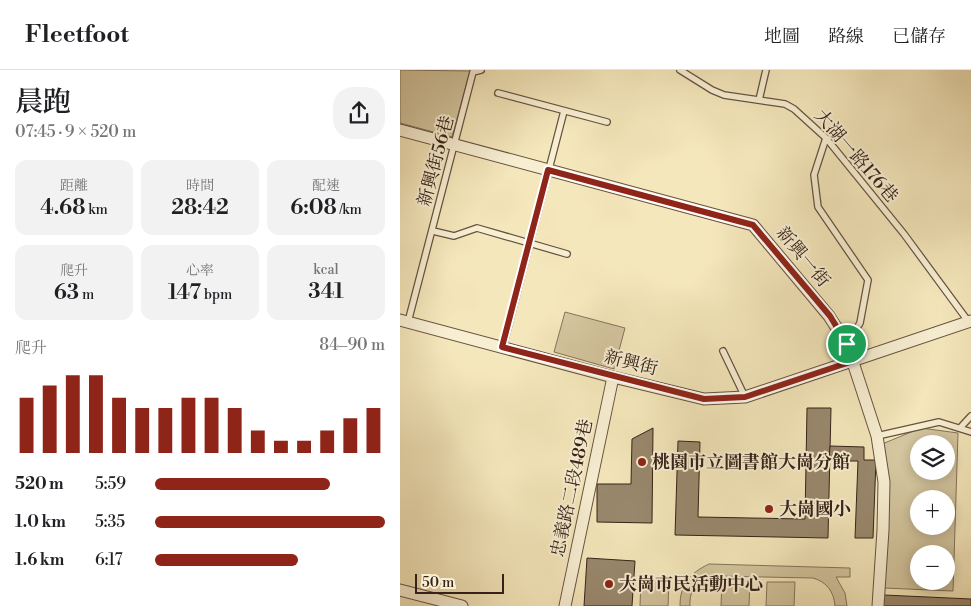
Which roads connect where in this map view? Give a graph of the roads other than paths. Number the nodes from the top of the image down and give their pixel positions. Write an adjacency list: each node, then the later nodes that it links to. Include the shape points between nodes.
1 (481, 70): 10 (lane, 新興街56巷, via 473,72)
2 (680, 70): 5 (lane, 大湖一路176巷, via 724,95)
3 (766, 70): 5 (lane)
4 (498, 93): 6 (lane)
5 (759, 100): 9 (lane, 大湖一路176巷, via 785,104 794,109)
6 (564, 111): 7 (lane); 11 (lane)
7 (607, 122)
8 (400, 130): 10 (street, 新興一街)
9 (826, 138): 16 (lane, 大湖一路176巷); 17 (lane, via 814,175 818,207 868,280 860,323)
10 (456, 145): 11 (street, 新興一街); 12 (lane, 新興街56巷)
11 (548, 170): 13 (lane); 17 (street, 新興一街, via 753,225 830,316)
12 (433, 231): 13 (lane, via 454,236 477,228); 15 (lane, 新興街56巷)
13 (529, 242): 14 (lane); 18 (lane)
14 (567, 254)
15 (404, 321): 18 (street, 新興街)
16 (970, 321): 20 (street, 新興街)
17 (847, 344): 20 (street, 新興一街)
18 (502, 347): 21 (street, 新興街)
19 (723, 351): 22 (lane)
20 (853, 361): 22 (street, 新興街); 26 (street, 新興一街)
21 (613, 377): 22 (street, 新興街, via 704,399); 29 (street, 忠義路二段489巷)
22 (745, 397)
23 (971, 416): 24 (lane)
24 (960, 428): 25 (lane); 26 (lane, via 939,422)
25 (971, 432)
26 (877, 436): 30 (street, 新興一街, via 884,482)
27 (400, 590): 28 (street)
28 (462, 606)
29 (565, 606)
30 (878, 606)

